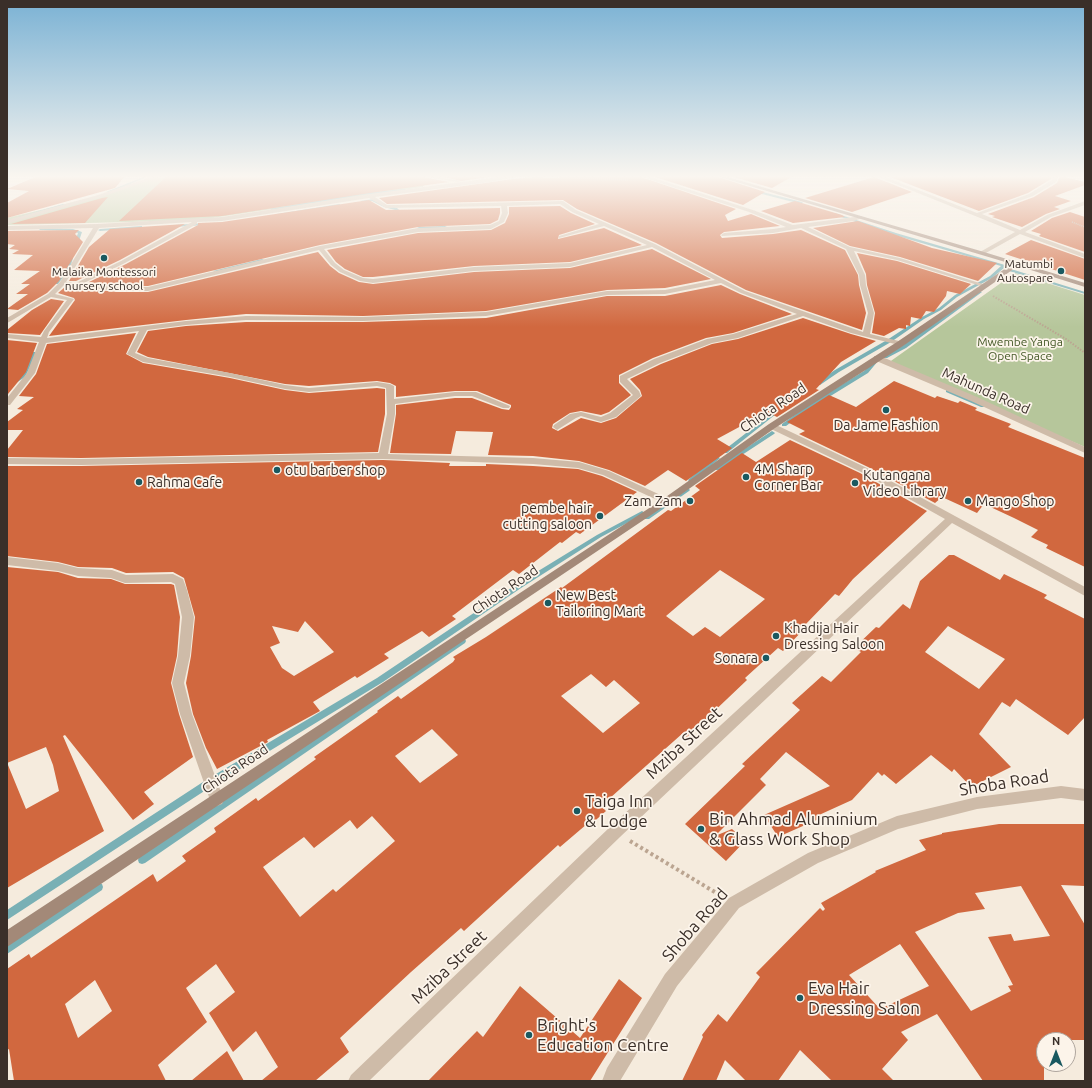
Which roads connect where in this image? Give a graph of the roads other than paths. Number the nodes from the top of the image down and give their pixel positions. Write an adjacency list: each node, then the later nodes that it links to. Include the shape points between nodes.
1 (97, 226): 2 (street); 13 (street); 24 (street)
2 (103, 226)
3 (190, 226): 25 (street, via 116,266)
4 (493, 226): 18 (street, via 418,230)
5 (598, 226): 16 (street)
6 (608, 226): 17 (street)
7 (789, 226): 12 (street)
8 (802, 226): 12 (street); 19 (street)
9 (890, 226): 20 (street)
10 (1004, 226): 14 (street)
11 (1031, 226): 14 (street)
12 (792, 227): 15 (street, via 767,232)
13 (7, 228)
14 (1020, 232): 20 (street); 21 (street)
15 (724, 235)
16 (561, 237)
17 (653, 245): 18 (street, via 570,265 459,270 373,281 362,280 342,271); 23 (street)
18 (320, 248): 27 (street, via 148,289)
19 (848, 248): 28 (street, via 898,259); 34 (street, via 862,276 872,313)
20 (982, 253): 22 (street)
21 (1085, 256)
22 (1017, 264): 26 (street); 28 (street, Chiota Road)
23 (720, 281): 31 (street); 33 (street, via 665,292 607,294 486,314 363,319 246,318)
24 (62, 283): 25 (street); 29 (street)
25 (76, 284): 27 (street)
26 (1085, 285)
27 (86, 286): 30 (street)
28 (981, 286): 37 (street, Chiota Road)
29 (50, 295): 30 (street); 32 (street)
30 (71, 298): 36 (street)
31 (803, 314): 34 (street); 43 (street, via 657,360 623,378 637,396 613,415 601,420 588,414 581,414)
32 (7, 321)
33 (144, 329): 36 (street); 39 (street, via 131,354 146,360 309,390 386,385 390,386)
34 (866, 335): 37 (street)
35 (7, 336): 36 (street)
36 (43, 340): 40 (street, via 34,368)
37 (896, 343): 38 (street, Chiota Road)
38 (877, 358): 42 (street, Chiota Road); 44 (street, Mahunda Road)
39 (391, 402): 41 (street, via 473,394); 45 (street)
40 (7, 403)
41 (506, 406)
42 (772, 426): 47 (street, Chiota Road); 48 (street, via 864,470)
43 (558, 427)
44 (1085, 450)
45 (383, 456): 46 (street); 47 (street, via 579,465 606,473)
46 (7, 461)
47 (666, 501): 52 (street, Chiota Road)
48 (951, 518): 50 (street); 54 (street, Mziba Street, via 615,832)
49 (7, 561): 52 (street, via 58,566 78,572 112,574 125,579 173,578 179,582 188,617 178,683 186,714)
50 (1085, 592)
51 (1085, 795): 55 (street, Shoba Road, via 1061,792 977,803 897,823 813,858 734,903 671,980)
52 (217, 800): 53 (street, Chiota Road)
53 (7, 939)
54 (357, 1081)
55 (611, 1081)

